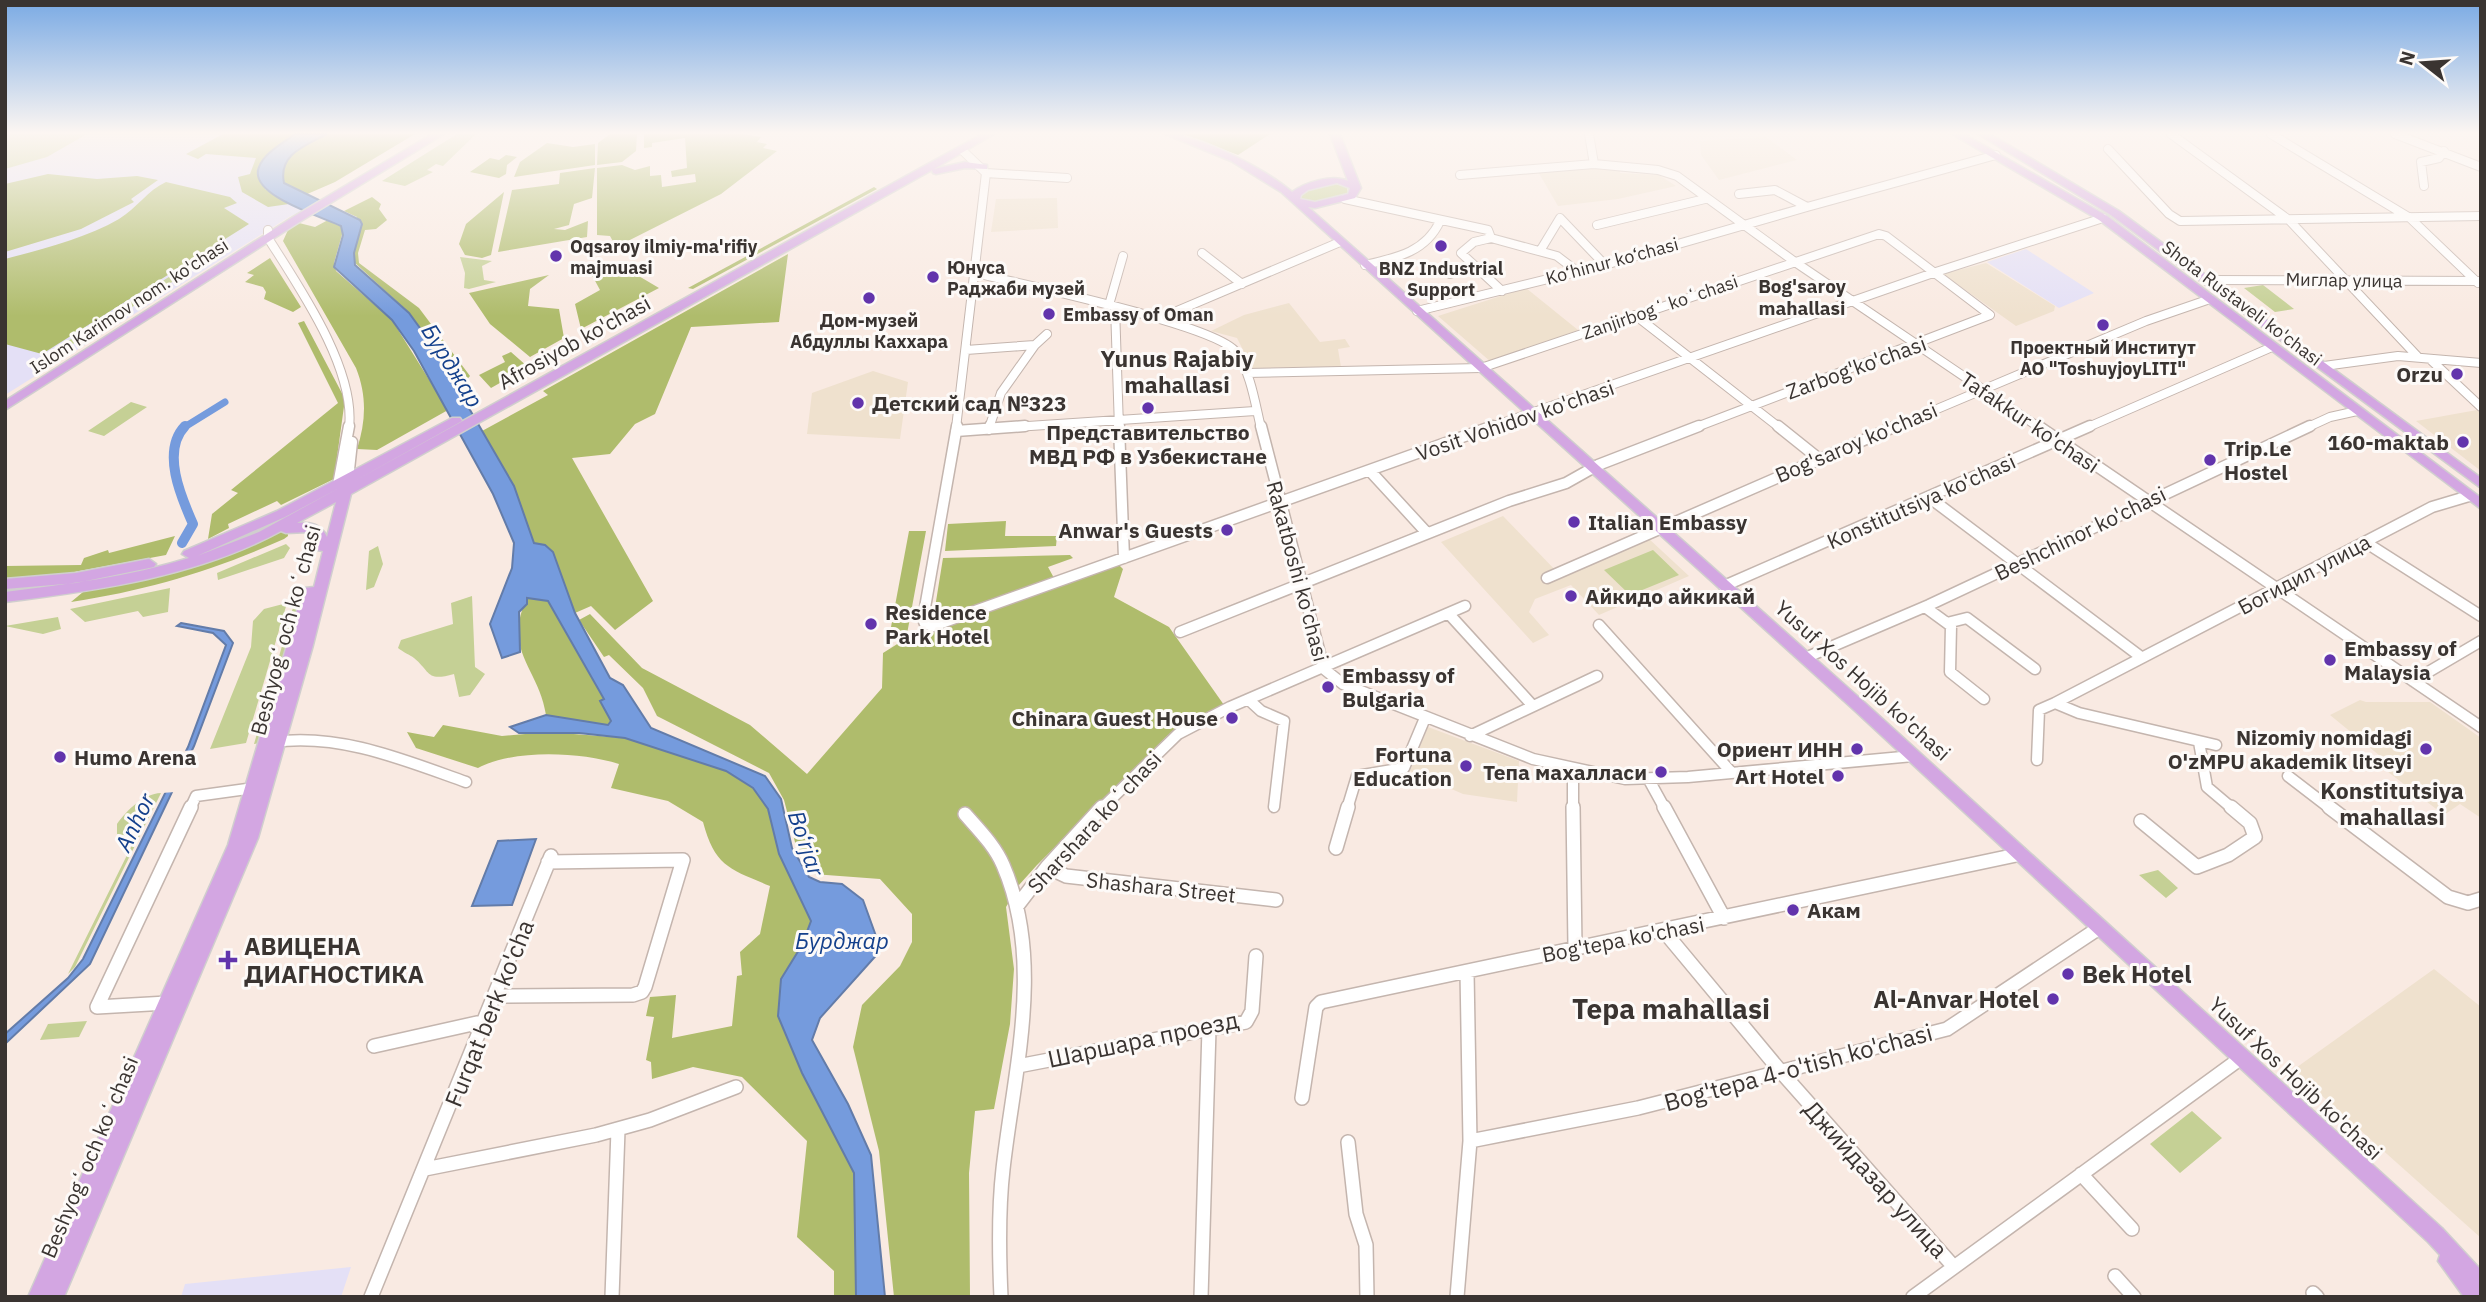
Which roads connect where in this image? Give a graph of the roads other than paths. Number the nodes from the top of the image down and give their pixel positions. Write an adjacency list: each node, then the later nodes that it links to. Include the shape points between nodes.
1 (335, 195): 33 (main road, Islom Karimov nom. ko'chasi)
2 (874, 195): 73 (main road, Afrosiyob ko'chasi)
3 (883, 195): 73 (main road, Afrosiyob ko'chasi)
4 (983, 195): 45 (street)
5 (1287, 195): 20 (main road, Yusuf Xos Hojib ko'chasi)
6 (1295, 195): 20 (main road)
7 (1353, 195): 17 (main road)
8 (1358, 195): 19 (street)
9 (1699, 195): 18 (street, Tafakkur ko'chasi)
10 (1788, 195): 22 (street)
11 (1851, 195): 22 (street, Ko‘hinur ko‘chasi)
12 (2064, 195): 26 (main road, Shota Rustaveli ko'chasi)
13 (2085, 195): 48 (main road, Shota Rustaveli ko'chasi)
14 (2152, 195): 28 (street, via 2176,220)
15 (2254, 195): 28 (street)
16 (2372, 195): 27 (street)
17 (1345, 199): 19 (street); 21 (main road)
18 (1705, 199): 31 (street); 32 (street, Tafakkur ko'chasi)
19 (1360, 200): 30 (street)
20 (1295, 201): 21 (main road); 29 (main road, Yusuf Xos Hojib ko'chasi)
21 (1325, 203): 29 (main road, via 1315,212)
22 (1807, 207): 32 (street, Ko‘hinur ko‘chasi)
23 (1560, 208): 25 (street)
24 (2481, 216): 27 (street)
25 (1560, 218): 37 (street); 42 (street)
26 (2103, 218): 44 (street, Vosit Vohidov ko'chasi); 53 (main road, Shota Rustaveli ko'chasi)
27 (2410, 218): 28 (street); 50 (street)
28 (2289, 220): 49 (street)
29 (1316, 221): 36 (main road, Yusuf Xos Hojib ko'chasi)
30 (1440, 221): 35 (street, via 1488,230); 41 (street, via 1437,233 1419,249)
31 (1597, 225)
32 (1742, 225): 40 (street, Tafakkur ko'chasi); 42 (street, Ko‘hinur ko‘chasi)
33 (269, 234): 72 (main road, Islom Karimov nom. ko'chasi); 87 (street, Beshyogʻoch koʻchasi, via 349,394)
34 (1880, 234): 40 (street, Zanjirbogʻ koʻchasi); 44 (street, Zarbog'ko'chasi)
35 (1491, 239): 37 (street); 46 (street, via 1474,242 1461,253)
36 (1340, 242): 41 (main road, Yusuf Xos Hojib ko'chasi); 51 (street)
37 (1540, 251): 43 (street, via 1563,259)
38 (1202, 253): 51 (street)
39 (1122, 256): 55 (street)
40 (1795, 262): 54 (street, Tafakkur ko'chasi); 57 (street, Zanjirbogʻ koʻchasi)
41 (1365, 265): 56 (main road, Yusuf Xos Hojib ko'chasi)
42 (1605, 265): 43 (street, Ko‘hinur ko‘chasi)
43 (1578, 272): 52 (street, Ko‘hinur ko‘chasi)
44 (1936, 272): 54 (street, Vosit Vohidov ko'chasi); 60 (street, Zarbog'ko'chasi, via 1990,314)
45 (975, 273): 55 (street, Rakatboshi ko'chasi); 63 (street)
46 (1483, 273): 47 (street, via 1469,268); 52 (street)
47 (1450, 274)
48 (2208, 280): 49 (street, Миглар улица); 68 (main road, Shota Rustaveli ko'chasi)
49 (2344, 280): 50 (street, Миглар улица); 64 (street)
50 (2479, 282)
51 (1242, 284): 58 (street)
52 (1502, 291): 56 (street, Ko‘hinur ko‘chasi)
53 (2210, 299): 62 (main road, Shota Rustaveli ko'chasi); 71 (street, Bog'saroy ko'chasi)
54 (1853, 301): 60 (street, Tafakkur ko'chasi); 65 (street, Vosit Vohidov ko'chasi)
55 (1112, 306): 58 (street, Rakatboshi ko'chasi); 79 (street)
56 (1417, 311): 69 (main road, Yusuf Xos Hojib ko'chasi)
57 (1635, 315): 65 (street); 69 (street, Zanjirbogʻ koʻchasi)
58 (1158, 319): 70 (street, Rakatboshi ko'chasi, via 1222,338 1235,350)
59 (1046, 334): 61 (street)
60 (1916, 344): 71 (street, Tafakkur ko'chasi); 74 (street, Zarbog'ko'chasi)
61 (1035, 345): 63 (street); 80 (street, via 1001,393)
62 (2272, 347): 77 (main road, Shota Rustaveli ko'chasi); 82 (street, Konstitutsiya ko'chasi)
63 (966, 350): 81 (street)
64 (2418, 357): 66 (street); 68 (street)
65 (1692, 359): 74 (street); 78 (street, Vosit Vohidov ko'chasi)
66 (2432, 361): 67 (street); 75 (street)
67 (2481, 362)
68 (2323, 366): 86 (main road, Shota Rustaveli ko'chasi)
69 (1481, 368): 70 (street, Zanjirbogʻ koʻchasi); 78 (main road, Yusuf Xos Hojib ko'chasi)
70 (1247, 373): 76 (street, Rakatboshi ko'chasi)
71 (1982, 389): 82 (street, Tafakkur ko'chasi); 83 (street, Bog'saroy ko'chasi)
72 (7, 400)
73 (496, 404): 87 (main road, Afrosiyob ko'chasi)
74 (1752, 405): 83 (street); 84 (street, Zarbog'ko'chasi)
75 (2481, 407)
76 (1255, 411): 79 (street); 91 (street, Rakatboshi ko'chasi)
77 (2357, 411): 88 (main road, Shota Rustaveli ko'chasi); 90 (street, Beshchinor ko'chasi, via 2330,417)
78 (1531, 413): 84 (main road, Yusuf Xos Hojib ko'chasi); 85 (street, Vosit Vohidov ko'chasi)
79 (1119, 421): 80 (street); 98 (street)
80 (989, 429): 81 (street)
81 (956, 431): 98 (street, Vosit Vohidov ko'chasi, via 923,619 929,625 940,625)
82 (2057, 441): 89 (street, Konstitutsiya ko'chasi); 90 (street, Tafakkur ko'chasi)
83 (1818, 458): 93 (street, Bog'saroy ko'chasi)
84 (1593, 469): 93 (main road, Yusuf Xos Hojib ko'chasi); 94 (street, Zarbog'ko'chasi, via 1539,494)
85 (1370, 472): 91 (street, Vosit Vohidov ko'chasi); 94 (street)
86 (2481, 484)
87 (341, 489): 95 (main road, Afrosiyob ko'chasi); 97 (main road, Beshyogʻoch koʻchasi); 102 (main road, Afrosiyob ko'chasi, via 174,558 76,578); 127 (main road, Beshyogʻoch koʻchasi)
88 (2469, 496): 92 (main road, Shota Rustaveli ko'chasi); 96 (street, Богидил улица, via 2432,507)
89 (1930, 498): 99 (street); 103 (street, Konstitutsiya ko'chasi)
90 (2146, 501): 99 (street, Beshchinor ko'chasi); 104 (street, Tafakkur ko'chasi)
91 (1280, 504): 98 (street, Vosit Vohidov ko'chasi); 101 (street, Rakatboshi ko'chasi)
92 (2481, 505)
93 (1659, 527): 100 (street, Bog'saroy ko'chasi); 103 (main road, Yusuf Xos Hojib ko'chasi)
94 (1427, 533): 101 (street, Zarbog'ko'chasi)
95 (264, 535): 97 (main road, via 307,526 319,531); 105 (main road, Afrosiyob ko'chasi, via 157,573)
96 (2365, 542): 104 (street, Богидил улица); 109 (street)
97 (322, 547): 127 (main road, Beshyogʻoch koʻchasi)
98 (1124, 558)
99 (2014, 564): 107 (street, Beshchinor ko'chasi); 114 (street)
100 (1546, 578)
101 (1303, 583): 112 (street, Zarbog'ko'chasi); 116 (street, Rakatboshi ko'chasi)
102 (5, 584)
103 (1724, 586): 115 (main road, Yusuf Xos Hojib ko'chasi)
104 (2277, 589): 114 (street, Богидил улица); 119 (street, Tafakkur ko'chasi)
105 (5, 597)
106 (1465, 606): 108 (street, Sharshara koʻchasi)
107 (1925, 607): 110 (street); 115 (street, Beshchinor ko'chasi)
108 (1449, 614): 116 (street, Sharshara koʻchasi); 123 (street)
109 (2481, 615)
110 (1947, 623): 117 (street, via 1967,618); 120 (street, via 1951,626 1950,672)
111 (1599, 625): 133 (street)
112 (1180, 632)
113 (2481, 641): 119 (street)
114 (2141, 657): 122 (street, Богидил улица)
115 (1805, 658): 130 (main road, Yusuf Xos Hojib ko'chasi)
116 (1324, 669): 121 (street, Sharshara koʻchasi); 124 (street, Rakatboshi ko'chasi, via 1343,684)
117 (2035, 669)
118 (1597, 676): 123 (street)
119 (2413, 681): 125 (street, Tafakkur ko'chasi)
120 (1984, 699)
121 (1249, 700): 138 (street, via 1261,712 1284,721); 143 (street, Sharshara koʻchasi, via 1170,740)
122 (2055, 703): 128 (street); 131 (street, via 2039,710)
123 (1532, 705): 126 (street)
124 (1425, 718): 126 (street, Rakatboshi ko'chasi); 141 (street, via 1404,768 1357,776)
125 (2481, 727)
126 (1470, 736): 132 (street, Rakatboshi ko'chasi)
127 (273, 742): 136 (street, via 293,738 379,752); 137 (main road, Beshyogʻoch koʻchasi); 174 (main road, Beshyogʻoch koʻchasi, via 250,838)
128 (2199, 742): 129 (street); 140 (street, via 2207,787 2250,823 2255,837 2228,855 2197,867)
129 (2216, 745)
130 (1913, 756): 133 (street, Rakatboshi ko'chasi); 142 (main road, Yusuf Xos Hojib ko'chasi)
131 (2037, 760)
132 (1573, 769): 135 (street, Rakatboshi ko'chasi); 150 (street)
133 (1732, 774): 135 (street, Rakatboshi ko'chasi)
134 (2288, 776): 144 (street, via 2448,897 2468,903)
135 (1649, 780): 147 (street)
136 (466, 782)
137 (254, 788): 154 (main road, Beshyogʻoch koʻchasi, via 236,845); 154 (street, via 196,796 97,1007)
138 (1274, 807)
139 (965, 814): 146 (street, Sharshara koʻchasi, via 995,850)
140 (2141, 821)
141 (1336, 848)
142 (2021, 854): 147 (street, Bog'tepa ko'chasi); 148 (main road, Yusuf Xos Hojib ko'chasi)
143 (1047, 867): 145 (street, Shashara Street, via 1074,877); 146 (street, Sharshara koʻchasi)
144 (2481, 899)
145 (1276, 900)
146 (1017, 906): 159 (street, Sharshara koʻchasi, via 1024,971)
147 (1724, 918): 149 (street, Bog'tepa ko'chasi)
148 (2099, 928): 158 (main road, Yusuf Xos Hojib ko'chasi); 160 (street, Bog'tepa 4-o'tish ko'chasi, via 1947,1029)
149 (1663, 930): 150 (street, Bog'tepa ko'chasi); 160 (street, Джийдазар улица)
150 (1575, 947): 152 (street, Bog'tepa ko'chasi)
151 (1256, 956): 156 (street, Шаршара проезд, via 1252,1012 1246,1022)
152 (1467, 972): 162 (street, Bog'tepa ko'chasi, via 1317,1003); 164 (street)
153 (496, 996): 153 (street, Furqat berk ko'cha, via 550,859 683,860 642,992); 155 (street, Furqat berk ko'cha)
154 (167, 1003): 173 (main road, Beshyogʻoch koʻchasi)
155 (486, 1021): 157 (street); 166 (street, Furqat berk ko'cha)
156 (1209, 1029): 159 (street, Шаршара проезд); 178 (street)
157 (374, 1046)
158 (2241, 1058): 167 (street); 168 (main road, Yusuf Xos Hojib ko'chasi)
159 (1018, 1066): 177 (street, Sharshara koʻchasi, via 1002,1180)
160 (1782, 1073): 164 (street, Bog'tepa 4-o'tish ko'chasi, via 1638,1108); 170 (street, Джийдазар улица)
161 (736, 1087): 163 (street)
162 (1303, 1098)
163 (618, 1130): 166 (street); 176 (street)
164 (1470, 1141): 180 (street)
165 (1348, 1142): 179 (street, via 1356,1214 1366,1245)
166 (425, 1169): 175 (street, Furqat berk ko'cha)
167 (2081, 1174): 169 (street); 170 (street)
168 (2407, 1212): 172 (main road, Yusuf Xos Hojib ko'chasi, via 2448,1247); 183 (main road, Yusuf Xos Hojib ko'chasi)
169 (2132, 1229)
170 (1954, 1266): 181 (street)
171 (2115, 1276): 182 (street)
172 (2481, 1285)
173 (38, 1297)
174 (54, 1297)
175 (372, 1297)
176 (612, 1297)
177 (1001, 1297)
178 (1201, 1297)
179 (1367, 1297)
180 (1457, 1297)
181 (1913, 1297)
182 (2134, 1297)
183 (2477, 1297)

